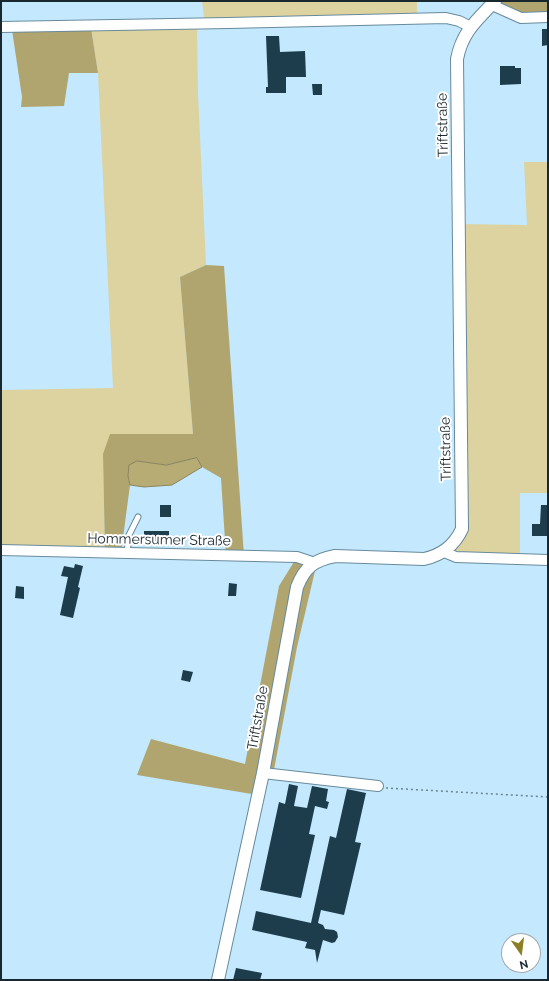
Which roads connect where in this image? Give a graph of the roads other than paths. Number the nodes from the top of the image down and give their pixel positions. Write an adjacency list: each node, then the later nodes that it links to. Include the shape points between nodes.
1 (493, 3): 2 (street, via 521,18); 4 (street, Triftstraße)
2 (548, 17)
3 (1, 27): 4 (street, via 446,18)
4 (471, 27): 7 (street, Triftstraße, via 462,38 457,59 462,529)
5 (138, 517): 8 (lane, via 129,534)
6 (1, 550): 8 (street, Hommersumer Straße)
7 (444, 552): 9 (street, via 456,557); 10 (street, Triftstraße, via 424,559 335,556)
8 (127, 553): 10 (street, Hommersumer Straße, via 297,557)
9 (548, 560)
10 (315, 563): 11 (street, Triftstraße, via 302,573 297,586)
11 (263, 773): 12 (street); 13 (street, Triftstraße)
12 (378, 786)
13 (218, 980)

